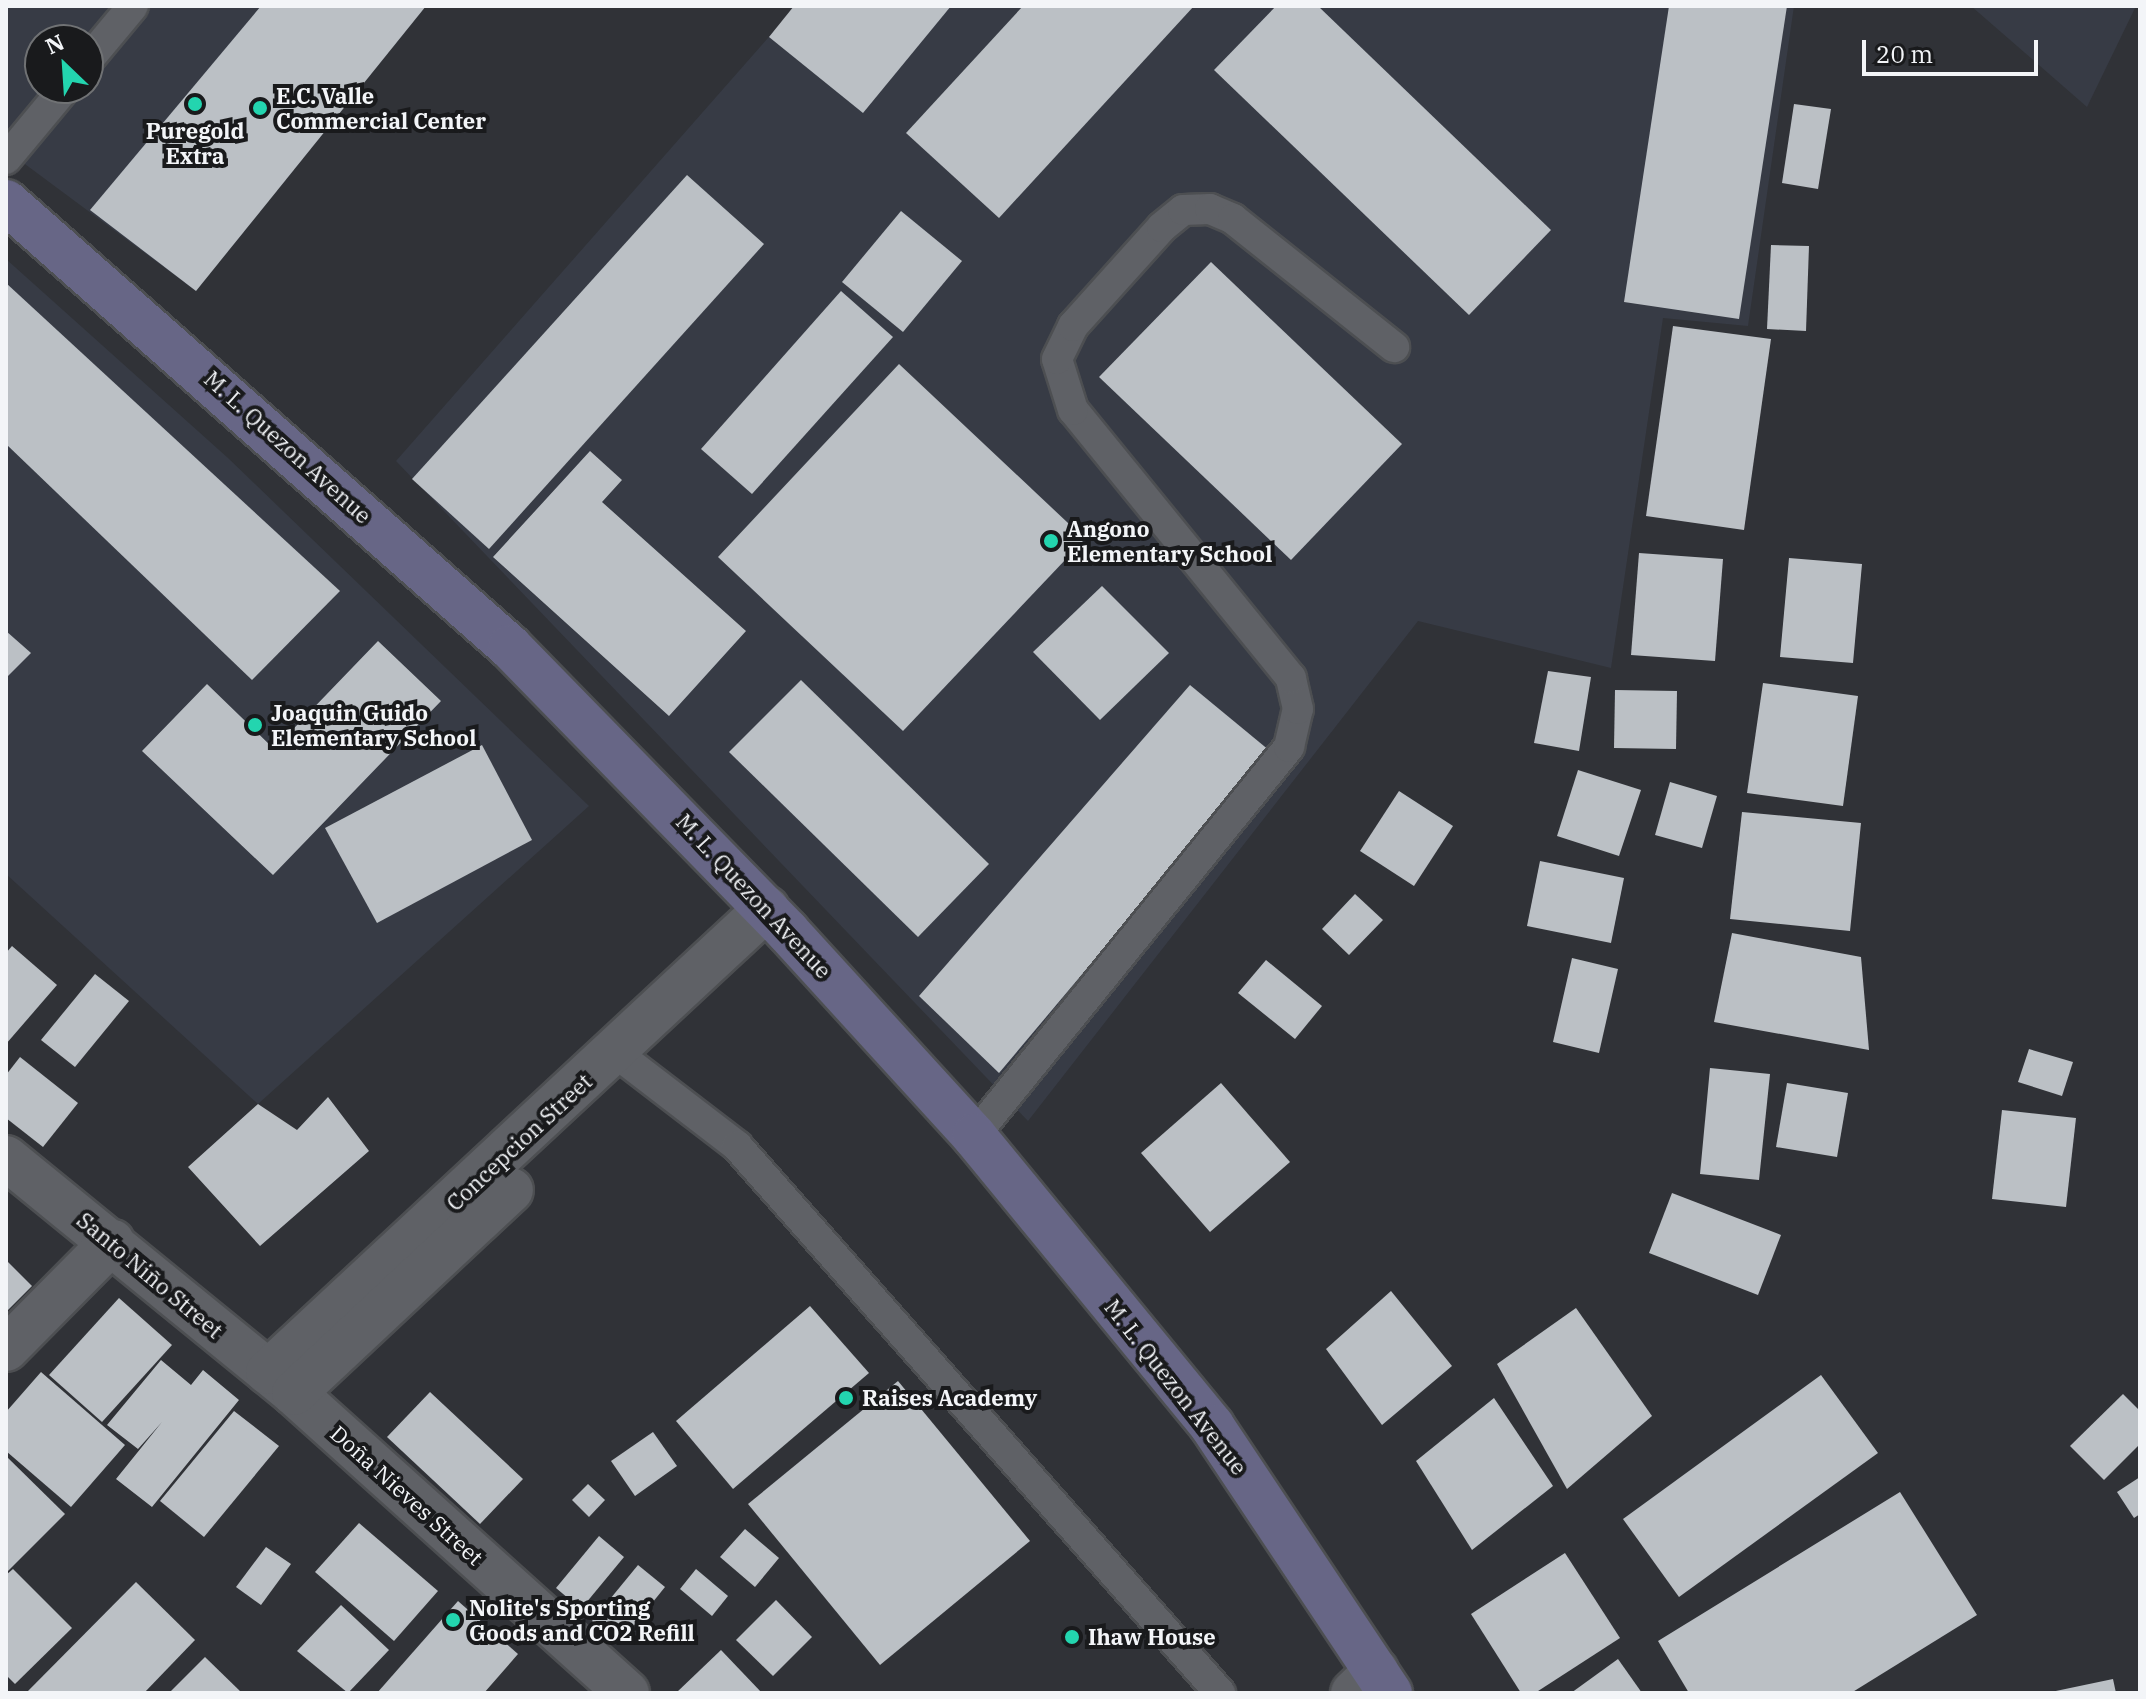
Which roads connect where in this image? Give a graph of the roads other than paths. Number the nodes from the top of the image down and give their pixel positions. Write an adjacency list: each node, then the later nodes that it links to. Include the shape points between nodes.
1 (133, 6): 2 (lane)
2 (104, 41)
3 (52, 104): 4 (lane)
4 (6, 159)
5 (6, 202): 7 (main road, M. L. Quezon Avenue, via 510,647)
6 (1394, 347): 9 (lane, via 1233,219 1210,209 1183,210 1162,227 1073,326 1057,359 1073,410 1291,678 1298,709 1289,747)
7 (777, 920): 8 (street, Concepcion Street); 9 (main road, M. L. Quezon Avenue)
8 (627, 1061): 13 (street, Concepcion Street); 16 (lane, via 753,1164)
9 (974, 1136): 14 (main road, M. L. Quezon Avenue, via 1212,1426)
10 (6, 1158): 11 (street, Santo Niño Street)
11 (112, 1242): 12 (street); 13 (street, Santo Niño Street)
12 (6, 1349)
13 (281, 1383): 15 (street, Doña Nieves Street)
14 (1373, 1686)
15 (627, 1693)
16 (1220, 1693)

